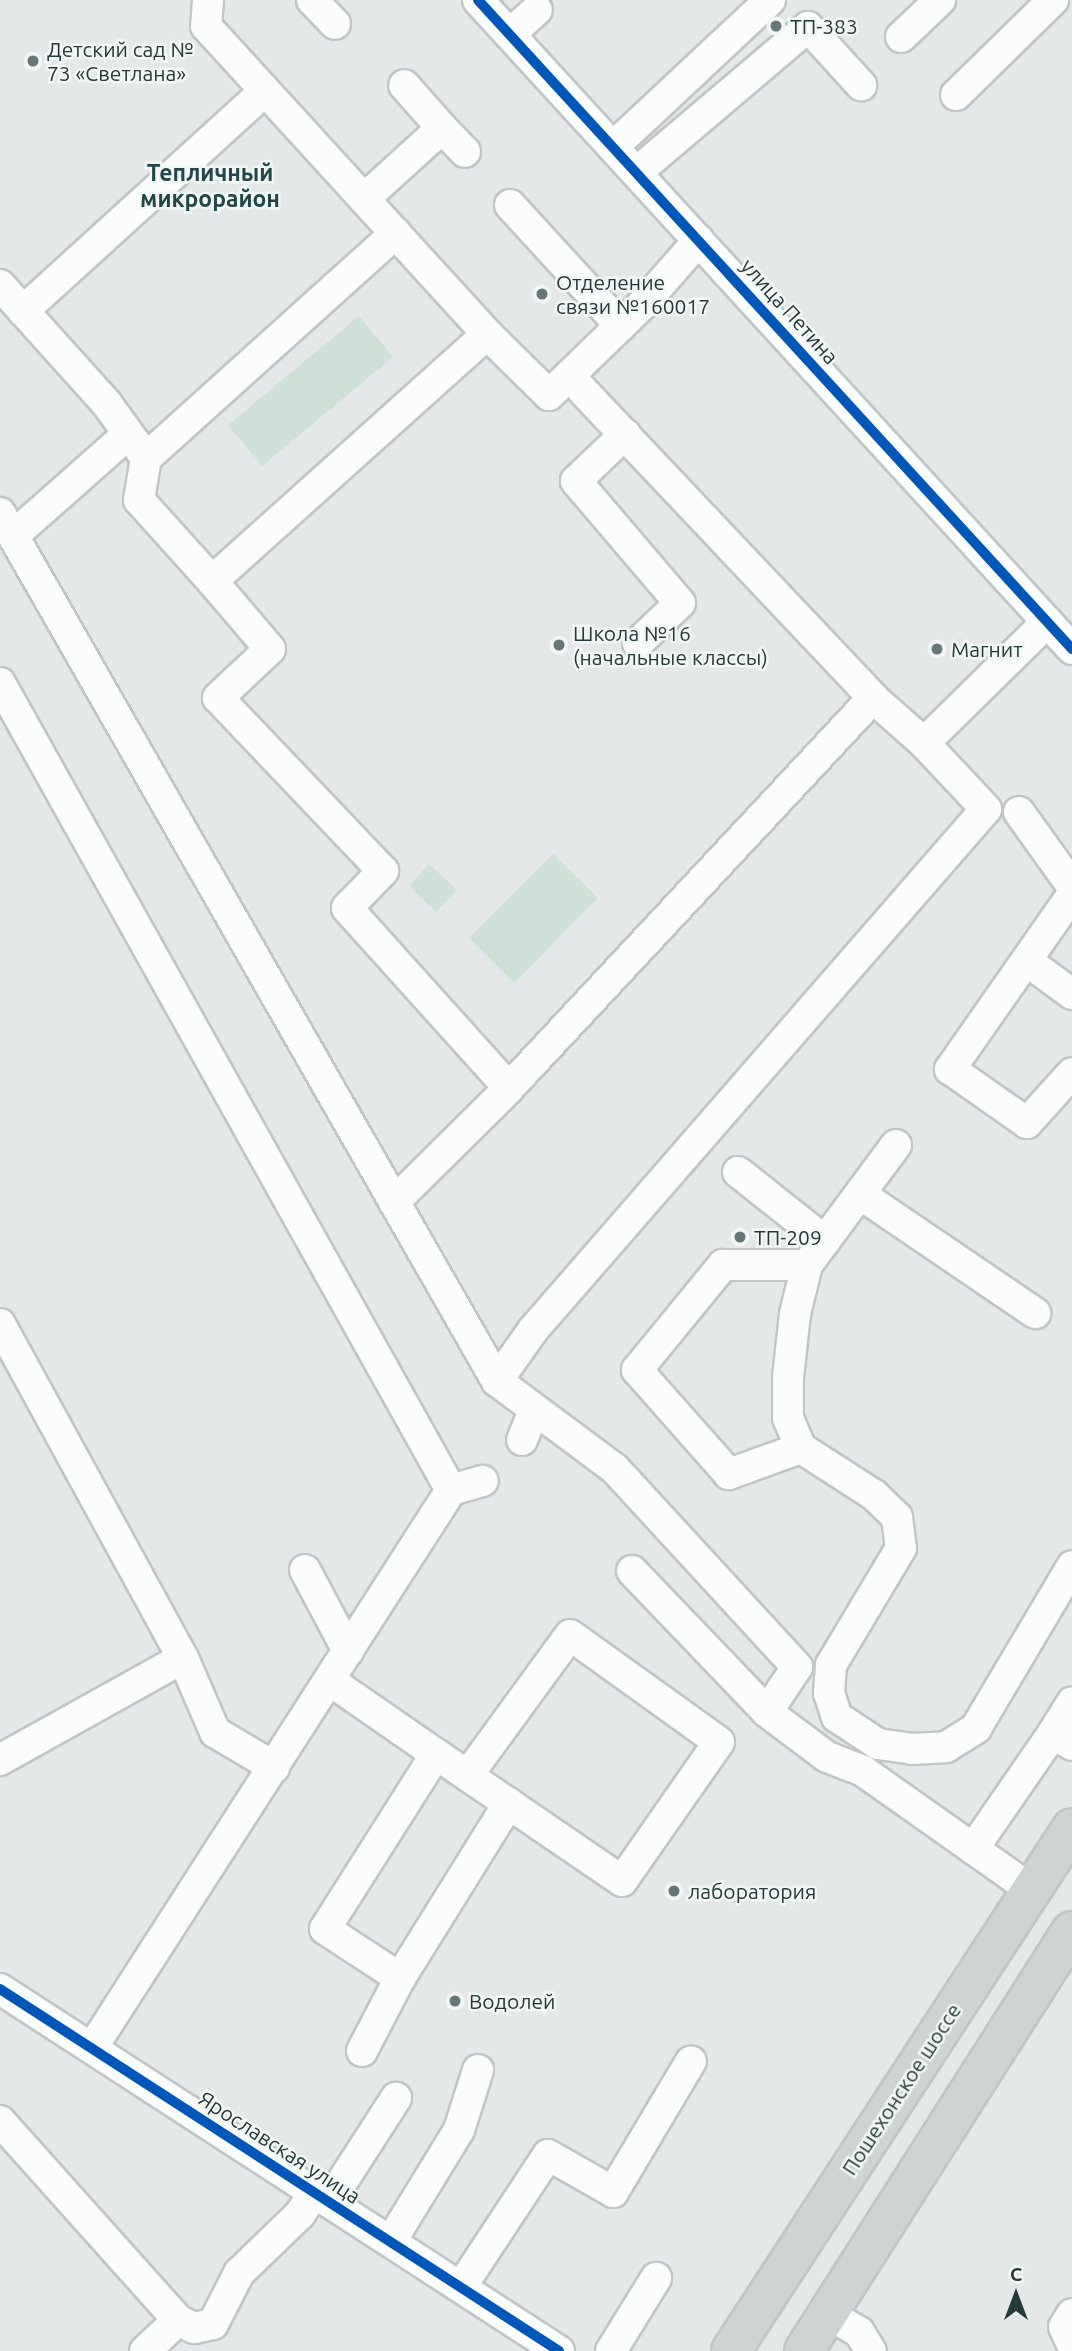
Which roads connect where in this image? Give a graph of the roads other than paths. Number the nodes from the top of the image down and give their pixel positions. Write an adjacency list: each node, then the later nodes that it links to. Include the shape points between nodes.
1 (208, 0): 13 (street, via 206,26)
2 (312, 0): 8 (street)
3 (478, 0): 9 (street, улица Петина)
4 (770, 0): 16 (street)
5 (940, 0): 10 (street)
6 (1053, 0): 14 (street)
7 (537, 10): 9 (street)
8 (335, 24)
9 (510, 34): 16 (street, улица Петина)
10 (901, 37)
11 (404, 85): 15 (street)
12 (861, 85): 18 (street, via 808,27)
13 (265, 91): 19 (street); 24 (street)
14 (956, 95)
15 (442, 128): 17 (street); 19 (street)
16 (613, 147): 18 (street, улица Петина)
17 (465, 152)
18 (637, 172): 22 (street, улица Петина)
19 (364, 199): 21 (street)
20 (510, 205): 25 (street)
21 (396, 233): 26 (street); 30 (street)
22 (699, 240): 25 (street); 33 (street, улица Петина)
23 (0, 285): 24 (street)
24 (23, 312): 29 (street, via 107,404)
25 (621, 326): 27 (street)
26 (488, 334): 27 (street, via 549,395); 32 (street)
27 (569, 376): 28 (street)
28 (625, 434): 34 (street, via 576,481 681,603); 37 (street)
29 (127, 435): 30 (street); 31 (street)
30 (146, 458): 32 (street, via 139,500)
31 (7, 524): 49 (street)
32 (212, 581): 45 (street, via 270,649 218,698 383,871 347,908)
33 (1047, 622): 35 (street, улица Петина); 38 (street)
34 (638, 643)
35 (1072, 649)
36 (0, 683): 59 (street)
37 (873, 698): 38 (street); 45 (street)
38 (923, 743): 54 (street, via 986,809 533,1330)
39 (1019, 812): 40 (street)
40 (1072, 886)
41 (1072, 895): 42 (street)
42 (1027, 961): 43 (street); 44 (street, via 950,1069 1027,1124)
43 (1072, 994)
44 (1072, 1073)
45 (509, 1088): 49 (street)
46 (895, 1146): 48 (street)
47 (738, 1172): 50 (street)
48 (860, 1194): 50 (street); 52 (street)
49 (394, 1202): 54 (street)
50 (825, 1241): 51 (street)
51 (807, 1265): 57 (street, via 795,1314 788,1377 788,1418); 57 (street, via 723,1265 637,1370 729,1474)
52 (1035, 1313)
53 (0, 1324): 64 (street)
54 (497, 1381): 55 (street)
55 (534, 1409): 56 (street); 67 (street, via 615,1469 797,1667)
56 (522, 1440)
57 (801, 1448): 60 (street, via 874,1495 897,1517 901,1548 831,1665 829,1693 836,1717 878,1744 946,1747 976,1728)
58 (483, 1481): 59 (street)
59 (451, 1490): 63 (street)
60 (1072, 1566)
61 (305, 1570): 63 (street)
62 (632, 1571): 67 (street)
63 (348, 1651): 65 (street)
64 (183, 1658): 70 (street); 71 (street, via 215,1732)
65 (329, 1680): 69 (street); 71 (street)
66 (1072, 1703): 68 (street)
67 (767, 1712): 75 (street, via 827,1757 863,1771)
68 (1062, 1739): 75 (street)
69 (436, 1754): 72 (street); 78 (street, via 325,1929)
70 (0, 1760)
71 (274, 1767): 80 (street)
72 (468, 1775): 73 (street); 73 (street, via 570,1635 719,1742 622,1881)
73 (509, 1803): 78 (street)
74 (1072, 1828): 76 (main road, Пошехонское шоссе)
75 (973, 1849): 76 (street)
76 (1032, 1890): 95 (main road, Пошехонское шоссе)
77 (1072, 1931): 90 (main road)
78 (400, 1978): 81 (street)
79 (0, 1989): 80 (street, Ярославская улица)
80 (92, 2048): 86 (street, Ярославская улица)
81 (362, 2051)
82 (691, 2060): 89 (street, via 613,2192 548,2155)
83 (478, 2070): 87 (street, via 460,2130)
84 (396, 2098): 86 (street)
85 (0, 2121): 92 (street)
86 (322, 2197): 87 (street, Ярославская улица); 92 (street, via 239,2273 213,2324 194,2328)
87 (391, 2241): 89 (street, Ярославская улица)
88 (656, 2278): 97 (street)
89 (461, 2287): 94 (street, Ярославская улица)
90 (828, 2314): 98 (main road); 99 (street, via 859,2332)
91 (1072, 2314): 93 (street, via 1064,2327)
92 (178, 2320): 96 (street)
93 (1072, 2344)
94 (549, 2347)
95 (733, 2349)
96 (145, 2351)
97 (611, 2351)
98 (804, 2351)
99 (871, 2351)

